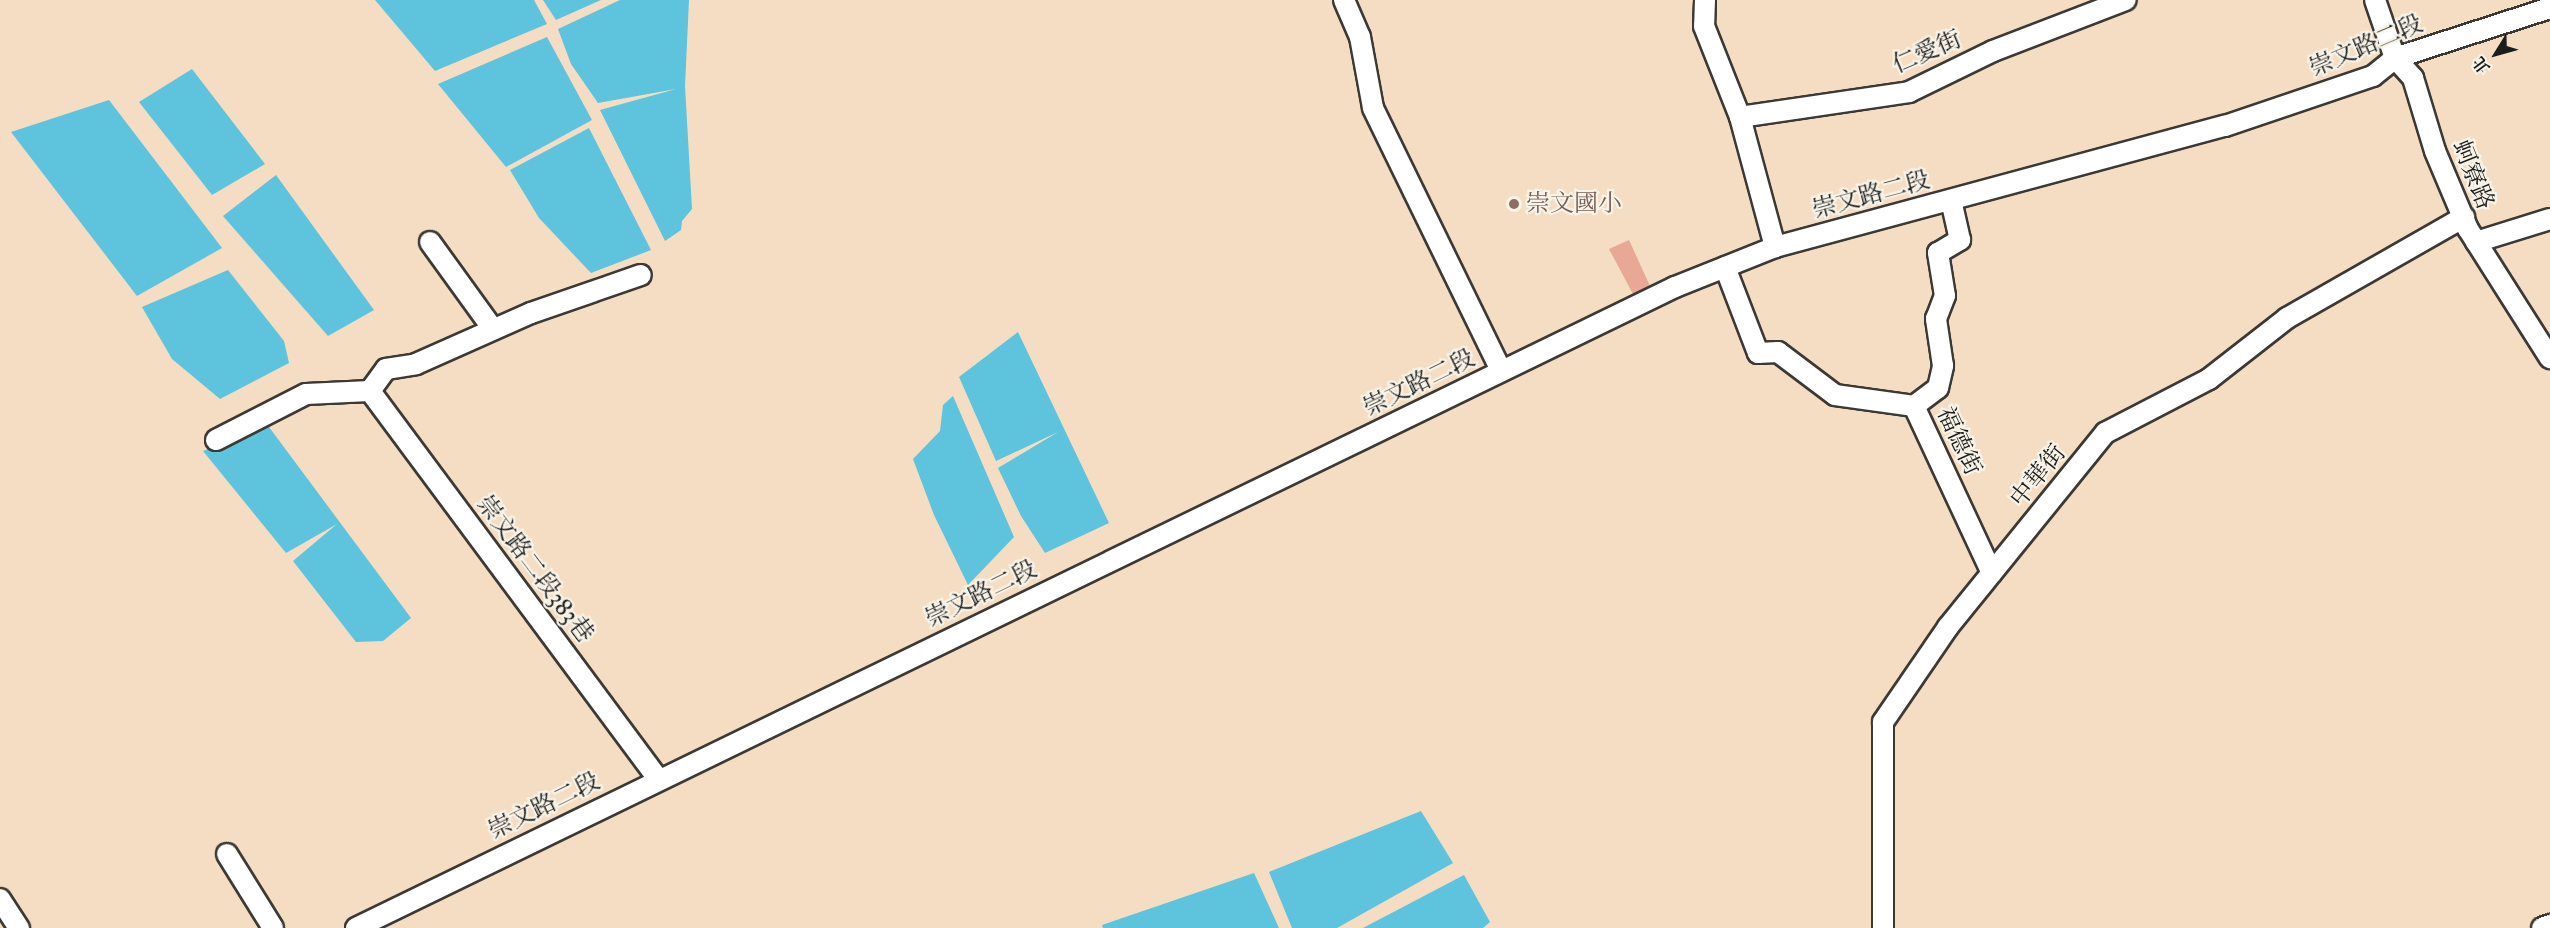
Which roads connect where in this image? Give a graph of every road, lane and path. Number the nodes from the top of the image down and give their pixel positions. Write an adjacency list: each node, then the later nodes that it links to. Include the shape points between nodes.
1 (1344, 0): 18 (street, via 1360,38 1373,108)
2 (1705, 0): 7 (street, via 1704,26)
3 (2126, 0): 7 (street, 仁愛街, via 1993,51 1909,92)
4 (2375, 0): 6 (street, 蚵寮路)
5 (2550, 8): 6 (street, 崇文路二段)
6 (2395, 57): 8 (street, 崇文路二段, via 2373,75 2225,126); 9 (street, 蚵寮路, via 2413,78 2435,151)
7 (1740, 117): 13 (street)
8 (1951, 200): 13 (street, 崇文路二段); 20 (street, via 1960,240 1938,253 1946,296 1936,319 1943,366 1938,387)
9 (2464, 218): 12 (street, 蚵寮路); 22 (street, 中華街, via 2288,318 2209,379 2105,433)
10 (2550, 219): 12 (street)
11 (430, 242): 16 (street)
12 (2476, 242): 17 (street, 蚵寮路)
13 (1775, 247): 14 (street, 崇文路二段)
14 (1725, 267): 18 (street, 崇文路二段); 20 (street, 福德街, via 1758,353 1778,352 1835,395)
15 (641, 274): 16 (street)
16 (493, 329): 19 (street, via 416,364 386,369)
17 (2549, 356)
18 (1501, 371): 23 (street, 崇文路二段)
19 (370, 391): 21 (street, via 306,394); 23 (street, 崇文路二段383巷)
20 (1914, 406): 22 (street, 福德街)
21 (216, 440)
22 (1992, 573): 30 (street, 中華街, via 1948,627 1883,722)
23 (658, 779): 29 (street, 崇文路二段)
24 (227, 854): 28 (street)
25 (0, 899): 27 (street)
26 (2550, 925): 31 (street)
27 (18, 928)
28 (273, 928)
29 (356, 928)
30 (1883, 928)
31 (2542, 928)

